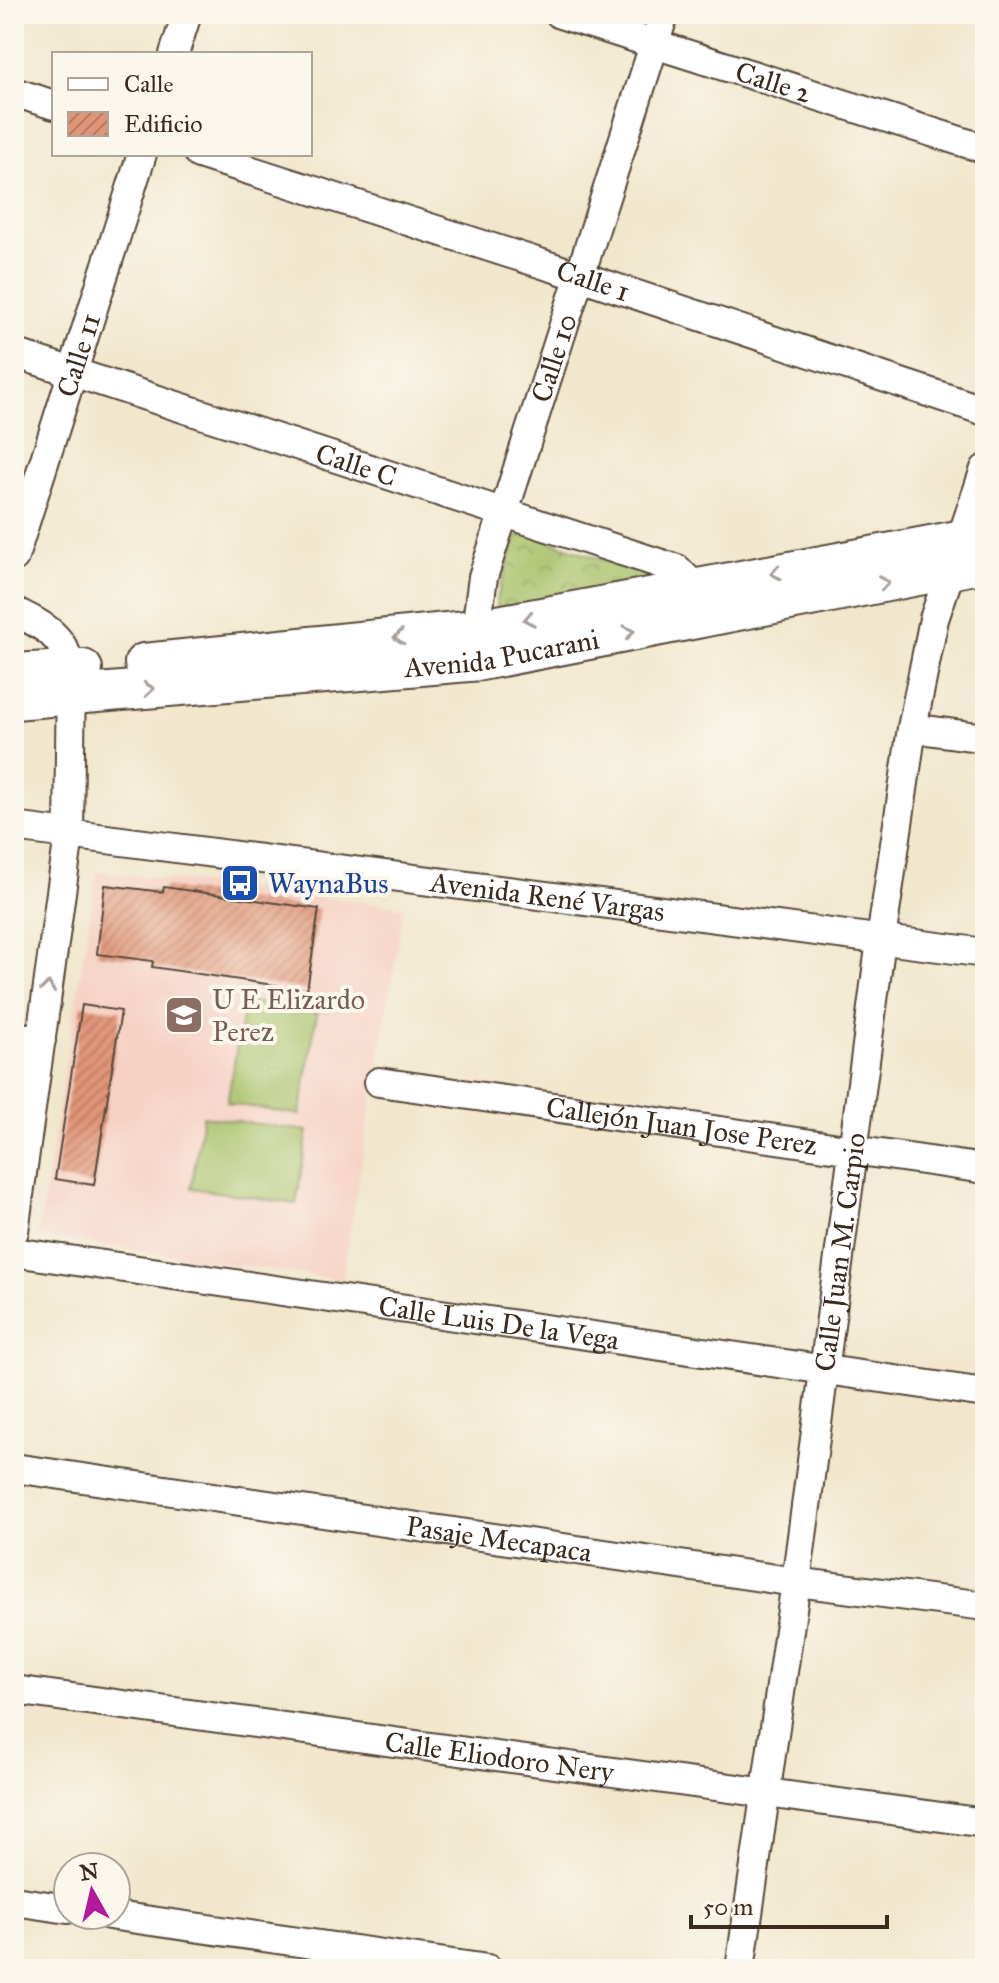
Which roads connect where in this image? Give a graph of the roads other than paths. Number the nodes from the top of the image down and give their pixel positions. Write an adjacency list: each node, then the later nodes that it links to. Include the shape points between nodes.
1 (187, 14): 5 (street)
2 (560, 14): 4 (street, Calle 2)
3 (664, 14): 4 (street, Calle 10)
4 (655, 43): 8 (street, Calle 2); 11 (street, Calle 10)
5 (175, 52)
6 (14, 92): 7 (street)
7 (52, 104)
8 (985, 149)
9 (141, 156): 13 (street, Calle 11)
10 (205, 156): 11 (street, Calle 1)
11 (580, 276): 14 (street, Calle 1); 16 (street, Calle 10)
12 (14, 353): 13 (street, Calle C)
13 (73, 373): 16 (street, Calle C); 18 (street, Calle 11)
14 (985, 411)
15 (985, 469): 17 (street, Calle Juan M. Carpio)
16 (504, 511): 19 (street, Calle C, via 677,569); 21 (street, Calle 10, via 483,577)
17 (971, 552): 19 (street, Avenida Pucarani, one-way to 19); 21 (street, Avenida Pucarani, one-way to 17); 25 (street, Calle Juan M. Carpio, via 934,619)
18 (14, 557)
19 (688, 590): 21 (street, Avenida Pucarani, one-way to 21)
20 (14, 611): 23 (street, via 58,639 68,653)
21 (479, 645): 23 (street, Avenida Pucarani)
22 (14, 673): 23 (street, Avenida Pucarani)
23 (71, 682): 24 (street, Avenida Pucarani); 28 (street)
24 (14, 700)
25 (912, 728): 26 (street); 29 (street, Calle Juan M. Carpio)
26 (985, 738)
27 (14, 827): 28 (street, Avenida René Vargas)
28 (69, 835): 29 (street, Avenida René Vargas); 31 (street, one-way to 28)
29 (881, 940): 30 (street, Avenida René Vargas); 33 (street, Calle Juan M. Carpio)
30 (985, 953)
31 (28, 1038): 35 (street)
32 (379, 1082): 33 (street, Callejón Juan Jose Perez)
33 (853, 1151): 34 (street, Callejón Juan Jose Perez); 37 (street, Calle Juan M. Carpio)
34 (985, 1169)
35 (14, 1231)
36 (14, 1252): 37 (street, Calle Luis De la Vega)
37 (824, 1371): 38 (street, Calle Luis De la Vega); 40 (street, Calle Juan M. Carpio)
38 (985, 1393)
39 (14, 1468): 40 (street, Pasaje Mecapaca)
40 (796, 1582): 41 (street, Pasaje Mecapaca); 43 (street, Calle Juan M. Carpio)
41 (985, 1606)
42 (14, 1690): 43 (street, Calle Eliodoro Nery)
43 (764, 1792): 44 (street, Calle Eliodoro Nery); 49 (street, Calle Juan M. Carpio)
44 (985, 1823)
45 (14, 1901): 46 (street)
46 (52, 1907)
47 (132, 1918): 48 (street)
48 (488, 1969)
49 (740, 1969)

